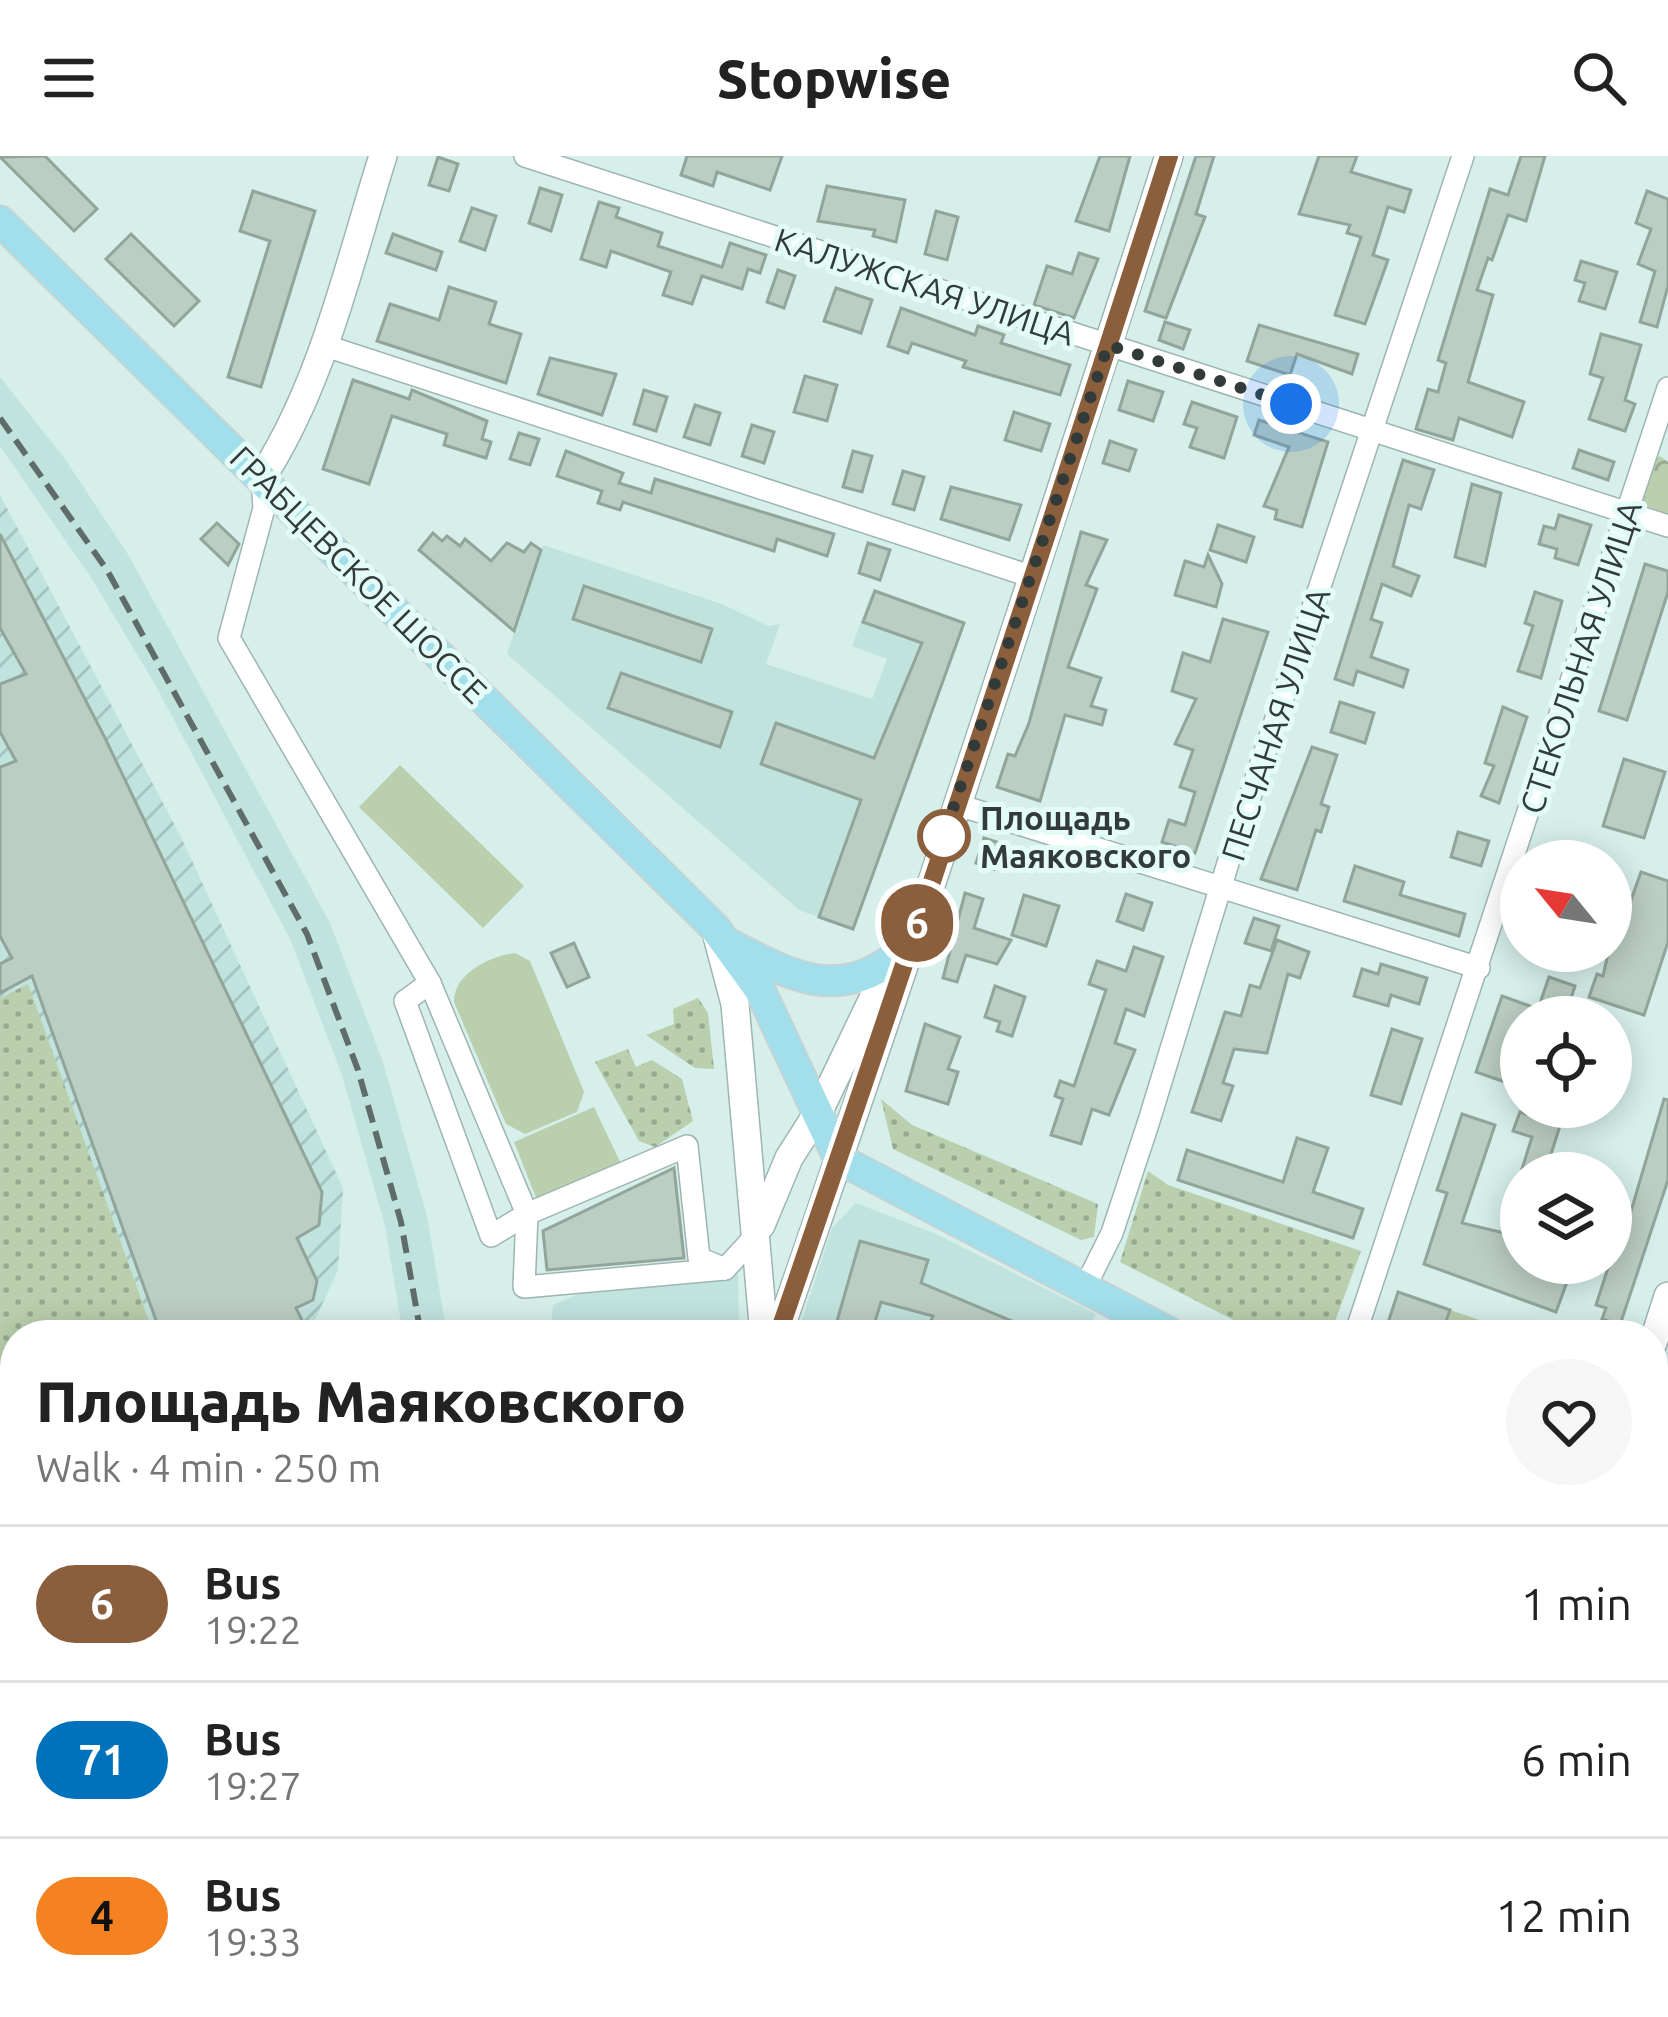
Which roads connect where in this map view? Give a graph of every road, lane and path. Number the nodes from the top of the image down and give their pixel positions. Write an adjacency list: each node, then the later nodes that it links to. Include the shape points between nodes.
1 (383, 156): 6 (main road)
2 (525, 156): 7 (street, КАЛУЖСКАЯ УЛИЦА)
3 (1169, 156): 7 (main road)
4 (1463, 156): 9 (street, ПЕСЧАНАЯ УЛИЦА)
5 (0, 221): 10 (main road, ГРАБЦЕВСКОЕ ШОССЕ)
6 (323, 345): 10 (main road); 13 (street)
7 (1108, 345): 9 (street, КАЛУЖСКАЯ УЛИЦА); 13 (main road)
8 (1668, 388): 11 (street, СТЕКОЛЬНАЯ УЛИЦА)
9 (1372, 430): 11 (street, КАЛУЖСКАЯ УЛИЦА); 16 (street, ПЕСЧАНАЯ УЛИЦА)
10 (262, 477): 17 (main road, ГРАБЦЕВСКОЕ ШОССЕ); 20 (street, via 265,508 229,638)
11 (1627, 513): 12 (street, КАЛУЖСКАЯ УЛИЦА); 19 (street, СТЕКОЛЬНАЯ УЛИЦА)
12 (1668, 526)
13 (1033, 577): 14 (main road)
14 (955, 804): 15 (main road); 16 (street)
15 (930, 879): 18 (main road); 22 (main road)
16 (1220, 889): 19 (street); 26 (street, ПЕСЧАНАЯ УЛИЦА, via 1112,1233)
17 (722, 936): 18 (main road, via 809,982 872,975); 21 (main road, via 760,990); 24 (main road)
18 (891, 960): 21 (main road)
19 (1479, 968): 30 (street, СТЕКОЛЬНАЯ УЛИЦА)
20 (430, 983): 23 (street); 23 (street, via 405,1001 491,1236)
21 (819, 1111): 22 (main road); 24 (main road)
22 (839, 1159): 26 (main road); 28 (main road)
23 (526, 1214): 25 (street, via 524,1287); 25 (street, via 687,1146 699,1258)
24 (758, 1233): 25 (street); 27 (main road)
25 (725, 1269)
26 (1084, 1289): 29 (main road)
27 (763, 1320)
28 (783, 1320)
29 (1145, 1320)
30 (1360, 1320)

